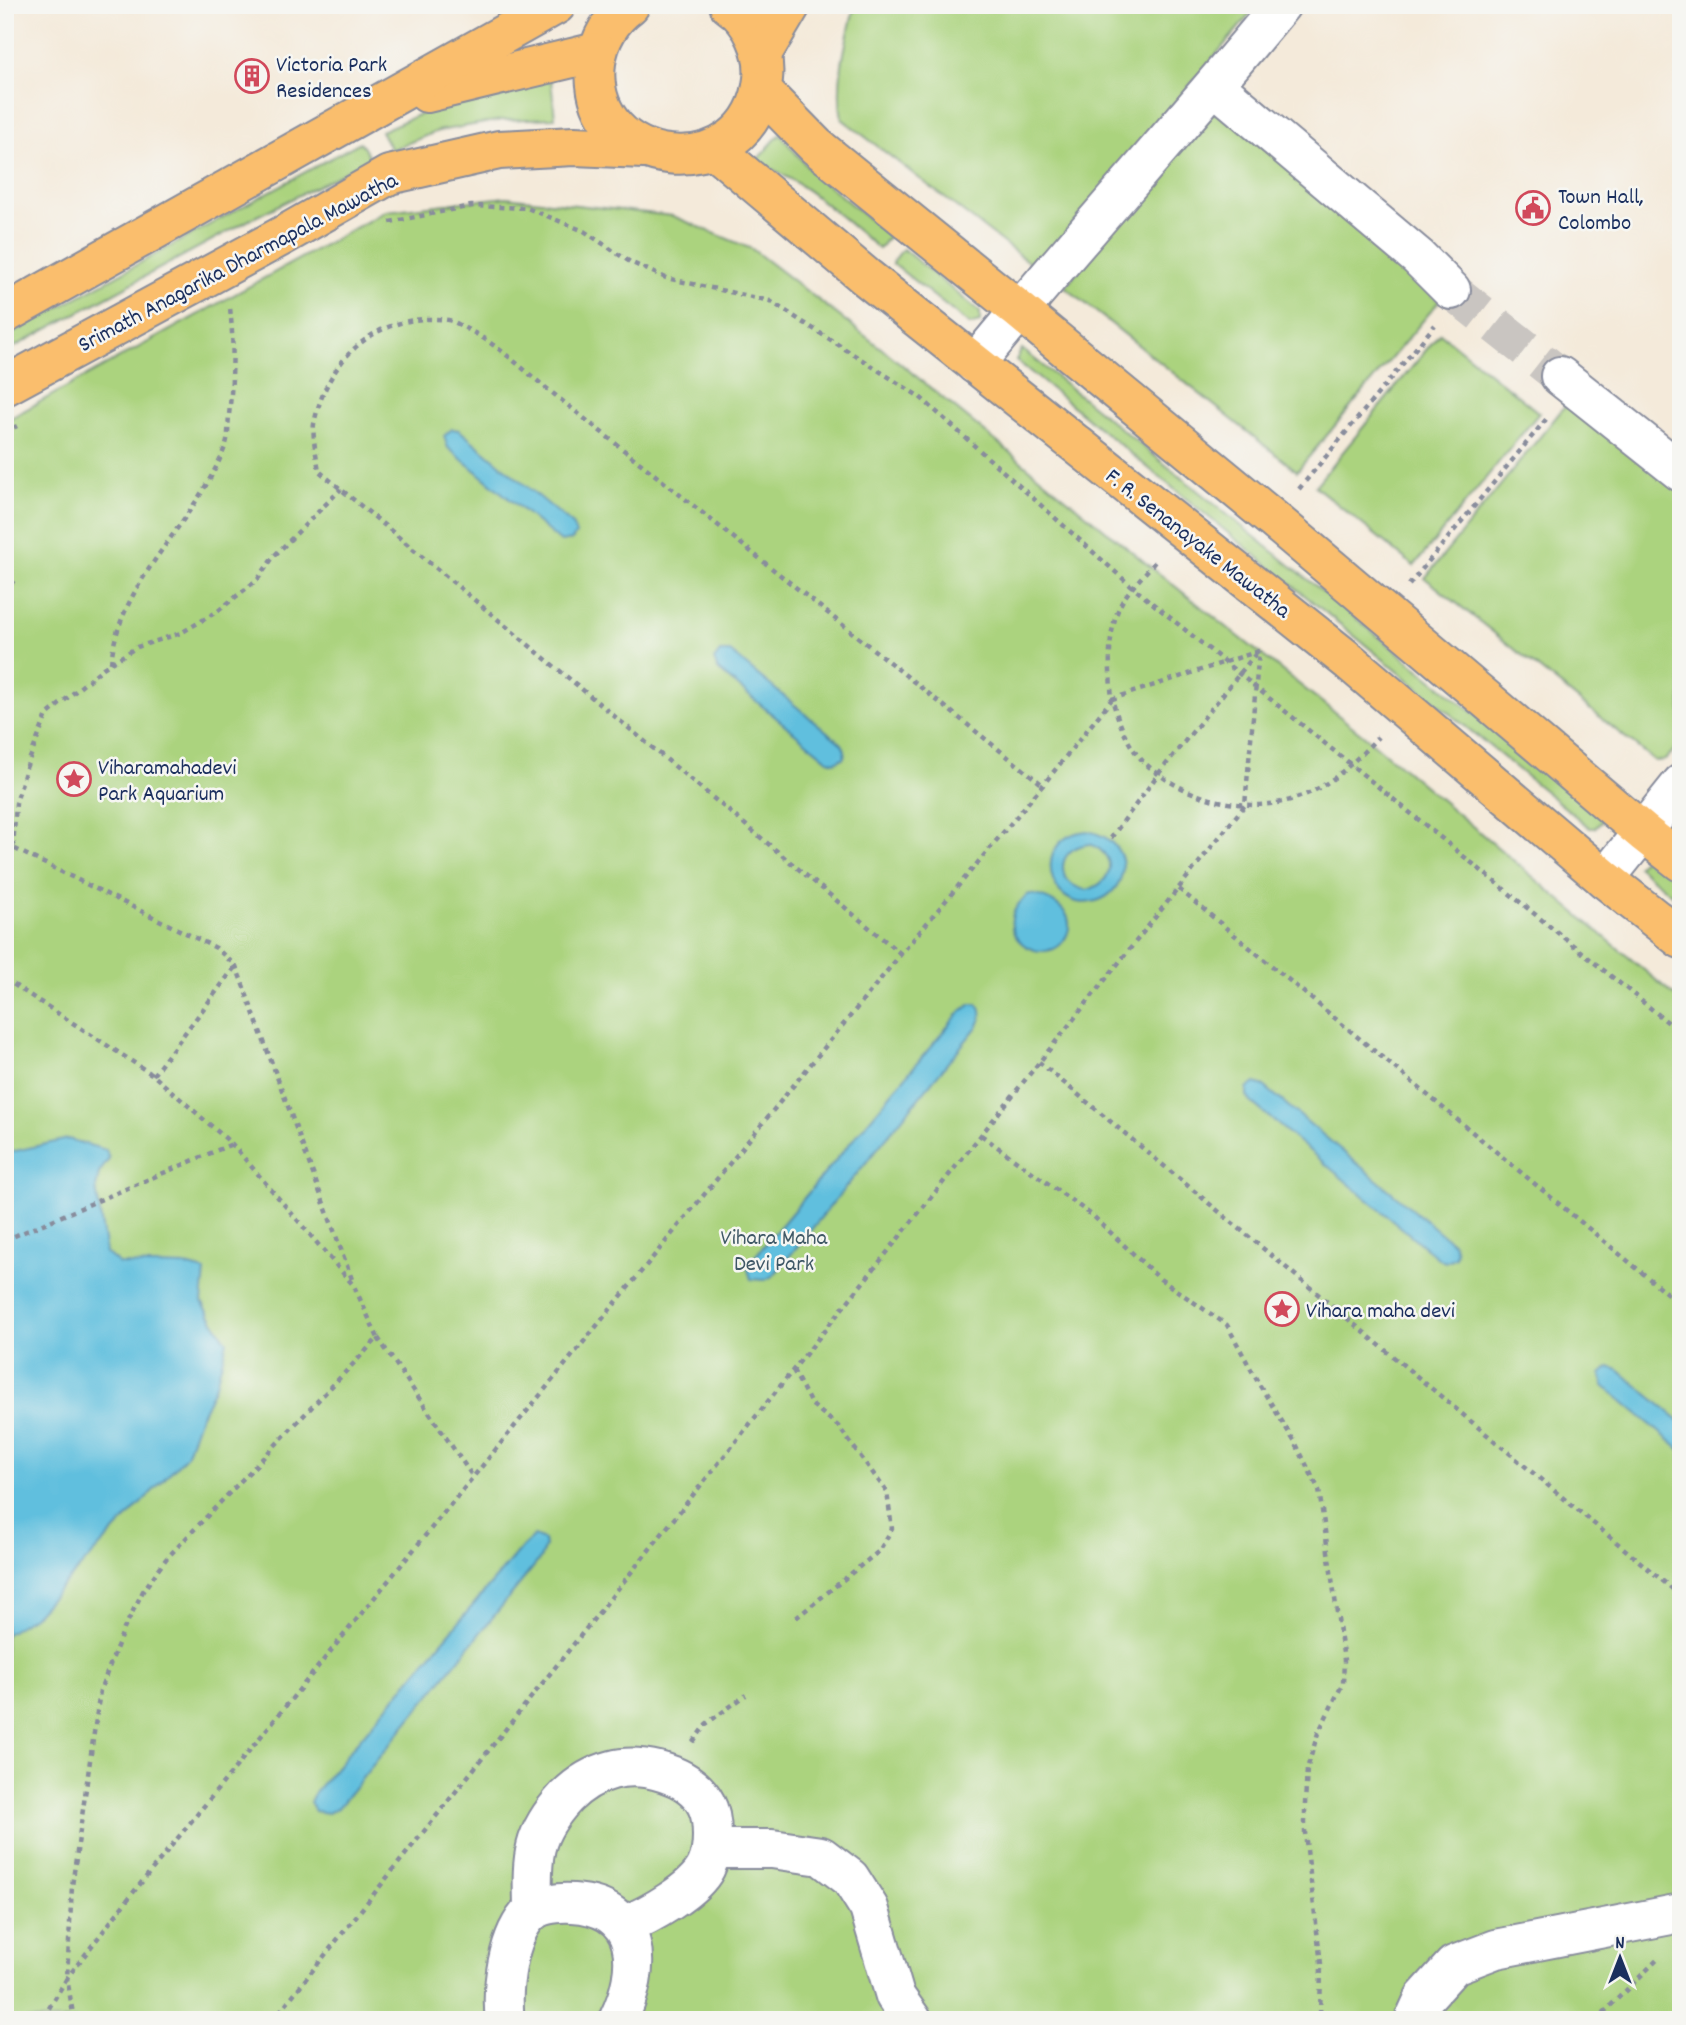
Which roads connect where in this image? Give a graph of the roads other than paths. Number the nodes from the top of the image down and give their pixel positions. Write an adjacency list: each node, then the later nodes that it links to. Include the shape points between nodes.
1 (556, 5): 9 (main road)
2 (630, 5): 6 (main road, via 606,31)
3 (729, 5): 7 (main road, via 751,28)
4 (791, 5): 7 (main road)
5 (1281, 5): 8 (lane)
6 (597, 52): 9 (main road, via 436,90); 10 (main road, via 595,75 609,119)
7 (762, 72): 11 (main road, via 753,115 736,135); 13 (main road, via 816,146)
8 (1215, 86): 12 (lane); 13 (lane)
9 (359, 117): 14 (main road)
10 (644, 149): 11 (main road, Srimath Anagarika Dharmapala Mawatha, via 667,156 691,156); 17 (main road, Srimath Anagarika Dharmapala Mawatha, via 499,150 389,175)
11 (714, 149): 15 (main road, F. R. Senanayake Mawatha)
12 (1451, 290)
13 (1020, 310): 15 (lane); 20 (main road)
14 (5, 314)
15 (975, 364): 22 (main road, F. R. Senanayake Mawatha, via 1404,708)
16 (1566, 381): 18 (lane)
17 (5, 386)
18 (1681, 472)
19 (1681, 784): 20 (lane)
20 (1644, 833): 21 (main road); 22 (lane)
21 (1681, 862)
22 (1605, 878): 23 (main road, F. R. Senanayake Mawatha)
23 (1681, 939)
24 (712, 1849): 25 (lane, via 707,1805 695,1789 671,1775 642,1768 613,1769 581,1783 545,1823 536,1847); 27 (lane, via 706,1868 683,1891); 30 (lane, via 772,1849 821,1856 850,1878 869,1908 895,1996)
25 (533, 1911): 27 (lane, via 559,1902 584,1903 603,1909); 28 (lane, via 513,1945 504,1977)
26 (1681, 1913): 31 (lane, via 1496,1949 1454,1965 1424,1998)
27 (625, 1925): 29 (lane, via 635,1965)
28 (505, 2020)
29 (618, 2020)
30 (912, 2020)
31 (1414, 2020)

